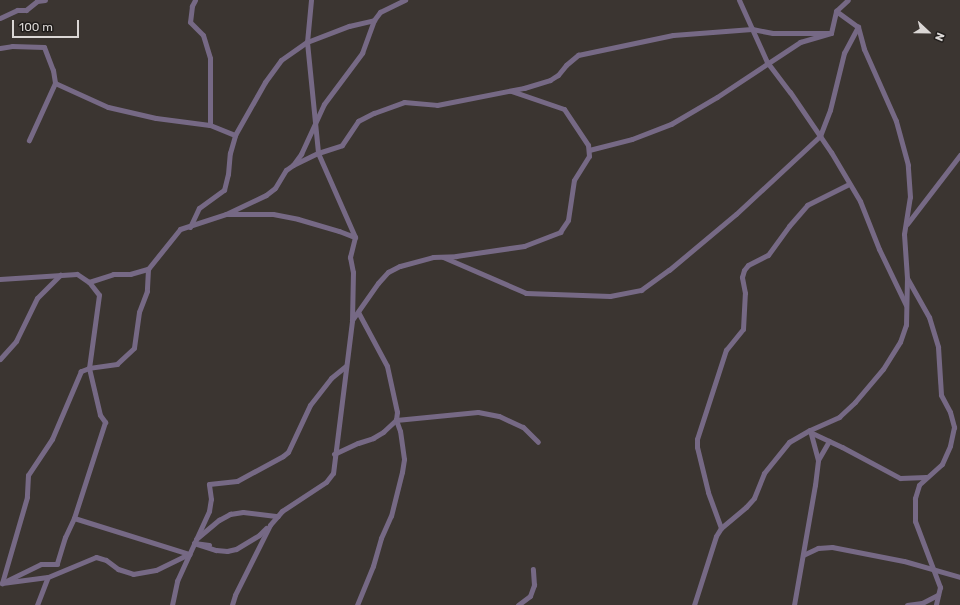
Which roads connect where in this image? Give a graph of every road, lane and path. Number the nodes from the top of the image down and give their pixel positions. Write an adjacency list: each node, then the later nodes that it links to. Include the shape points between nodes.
1 (31, 0): 8 (street)
2 (44, 0): 8 (street, via 37,1)
3 (195, 0): 20 (street, via 190,22 203,35 210,58)
4 (311, 0): 15 (street)
5 (405, 0): 11 (street, via 380,12)
6 (739, 0): 13 (street)
7 (848, 0): 9 (street)
8 (26, 10): 10 (street, via 16,10)
9 (836, 11): 12 (street); 14 (street)
10 (0, 18)
11 (374, 20): 15 (street, via 349,26); 21 (street, via 362,53 324,104)
12 (858, 27): 23 (street, via 844,53 830,110); 31 (street, via 864,49 896,121 908,165 910,197)
13 (752, 29): 14 (street, via 773,33); 17 (street); 19 (street, via 673,35 578,55 550,80)
14 (831, 33): 17 (street, via 800,42)
15 (307, 42): 21 (street); 22 (street, via 297,47 277,66)
16 (0, 48): 18 (street, via 44,47 54,70)
17 (767, 62): 23 (street); 25 (street, via 717,97 671,124 626,141)
18 (55, 83): 20 (street, via 108,107 156,118); 24 (street)
19 (510, 91): 25 (street, via 564,109); 26 (street, via 437,105 404,102 358,121 342,145)
20 (210, 125): 22 (street)
21 (314, 126): 26 (street); 28 (street)
22 (235, 135): 32 (street, via 224,190 199,208)
23 (820, 136): 29 (street); 34 (street, via 736,214 641,290 610,296 526,293)
24 (29, 140)
25 (589, 150): 34 (street, via 589,156 574,180 568,220 560,232 524,246)
26 (318, 153): 28 (street); 33 (street)
27 (960, 155): 31 (street)
28 (293, 165): 30 (street, via 286,170 275,188 266,195)
29 (849, 184): 40 (street, via 860,201); 56 (street, via 808,205 768,255 748,265 744,270 743,329 726,350 697,439 708,492)
30 (226, 214): 32 (street); 33 (street, via 273,214 298,218)
31 (906, 225): 37 (street, via 904,234)
32 (190, 227): 35 (street, via 180,229)
33 (355, 237): 42 (street, via 350,257 353,272)
34 (443, 257): 41 (street, via 433,257 400,266 388,272)
35 (148, 269): 39 (street, via 130,274 113,274); 45 (street, via 147,291 139,312 134,348 117,364)
36 (60, 275): 38 (street); 39 (street, via 77,274); 43 (street, via 37,298 16,341)
37 (907, 278): 40 (street); 52 (street, via 929,317 938,347 941,395 954,427 950,446 942,464)
38 (0, 279)
39 (89, 282): 45 (street, via 99,295)
40 (906, 306): 47 (street, via 906,325 900,342 883,369 839,417)
41 (358, 312): 42 (street); 46 (street, via 387,366 397,412)
42 (352, 321): 44 (street)
43 (0, 359)
44 (346, 366): 50 (street); 57 (street, via 331,378 310,405 288,452 237,480 209,484 209,511)
45 (89, 368): 54 (street, via 100,415 105,422); 65 (street, via 81,371 52,439 28,475 27,497)
46 (396, 420): 49 (street, via 478,412 499,416 523,427); 50 (street, via 384,432); 70 (street, via 404,459 402,472 391,516)
47 (811, 432): 48 (street); 51 (street); 56 (street, via 789,442 764,473 754,498)
48 (829, 441): 51 (street); 52 (street, via 900,478)
49 (538, 442)
50 (334, 454): 53 (street, via 331,477)
51 (818, 460): 60 (street)
52 (927, 478): 62 (street, via 919,485 915,498 915,521)
53 (278, 516): 55 (street); 57 (street, via 243,512 230,514)
54 (74, 518): 59 (street); 65 (street, via 57,564 41,564)
55 (270, 524): 57 (street, via 259,535 236,549 216,550); 69 (street)
56 (720, 528): 72 (street)
57 (195, 541): 58 (street); 59 (street)
58 (209, 545)
59 (189, 554): 63 (street, via 156,570 133,574 96,557); 68 (street, via 177,581)
60 (803, 555): 62 (street, via 818,548 832,547 904,561); 73 (street)
61 (533, 569): 71 (street, via 534,585 530,596)
62 (935, 570): 64 (street); 66 (street, via 940,587)
63 (48, 577): 65 (street); 67 (street)
64 (960, 577)
65 (1, 584)
66 (938, 596): 74 (street, via 922,603); 75 (street)
67 (37, 605)
68 (172, 605)
69 (232, 605)
70 (357, 605)
71 (518, 605)
72 (694, 605)
73 (794, 605)
74 (907, 605)
75 (936, 605)

